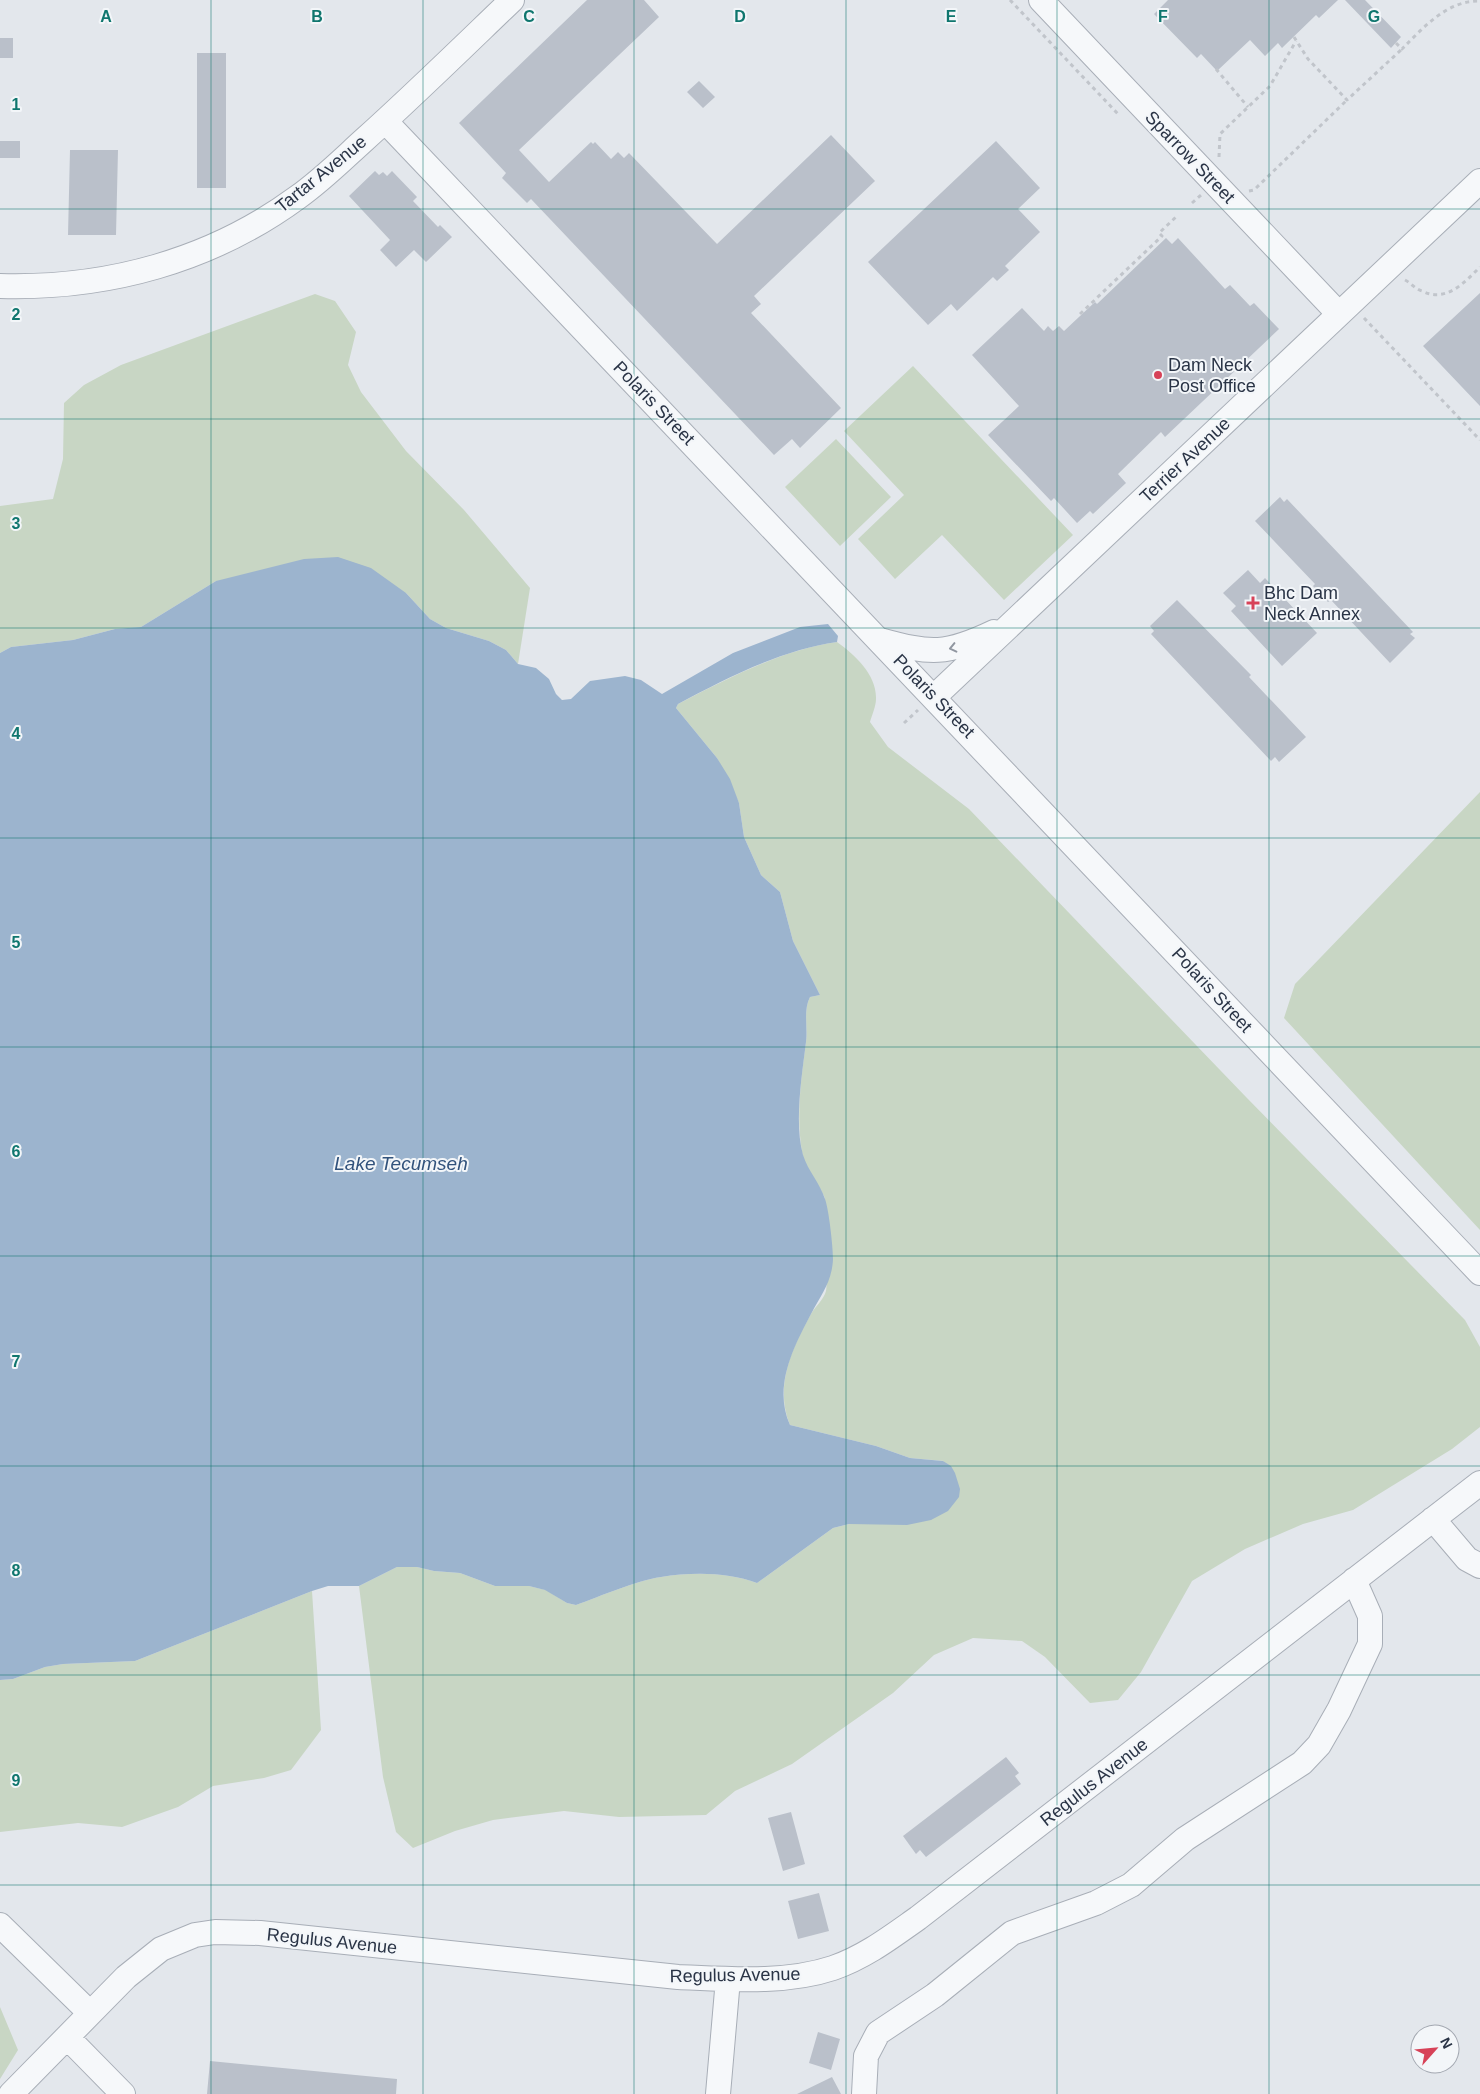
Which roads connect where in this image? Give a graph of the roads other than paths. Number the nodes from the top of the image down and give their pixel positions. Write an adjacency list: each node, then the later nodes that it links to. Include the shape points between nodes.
1 (512, 0): 3 (street, Tartar Avenue)
2 (1041, 0): 6 (street, Sparrow Street)
3 (385, 121): 5 (street, Tartar Avenue, via 297,198 208,248 152,268 98,280 63,286); 8 (street, Polaris Street)
4 (1480, 181): 6 (street, Terrier Avenue)
5 (0, 286)
6 (1349, 313): 7 (street, Terrier Avenue)
7 (1013, 622): 8 (street, one-way to 8, via 966,645 937,652); 9 (street, Terrier Avenue)
8 (880, 640): 9 (street, Polaris Street)
9 (934, 696): 10 (street, Polaris Street)
10 (1480, 1273)
11 (1480, 1483): 12 (street, Regulus Avenue)
12 (1433, 1519): 13 (street, via 1468,1559); 14 (street, Regulus Avenue)
13 (1480, 1566)
14 (1354, 1580): 16 (street, Regulus Avenue, via 874,1949 832,1968 810,1973); 22 (street, via 1370,1616 1370,1644 1339,1710 1319,1744 1302,1763 1185,1840 1131,1885 1096,1903 1012,1933 935,1995 878,2033 866,2056)
15 (0, 1925): 17 (street)
16 (728, 1978): 17 (street, Regulus Avenue, via 628,1973 216,1932 195,1935 160,1949); 21 (street)
17 (90, 2013): 18 (street, Regulus Avenue)
18 (67, 2037): 19 (street, Regulus Avenue); 20 (street)
19 (11, 2094)
20 (123, 2094)
21 (718, 2094)
22 (864, 2094)

